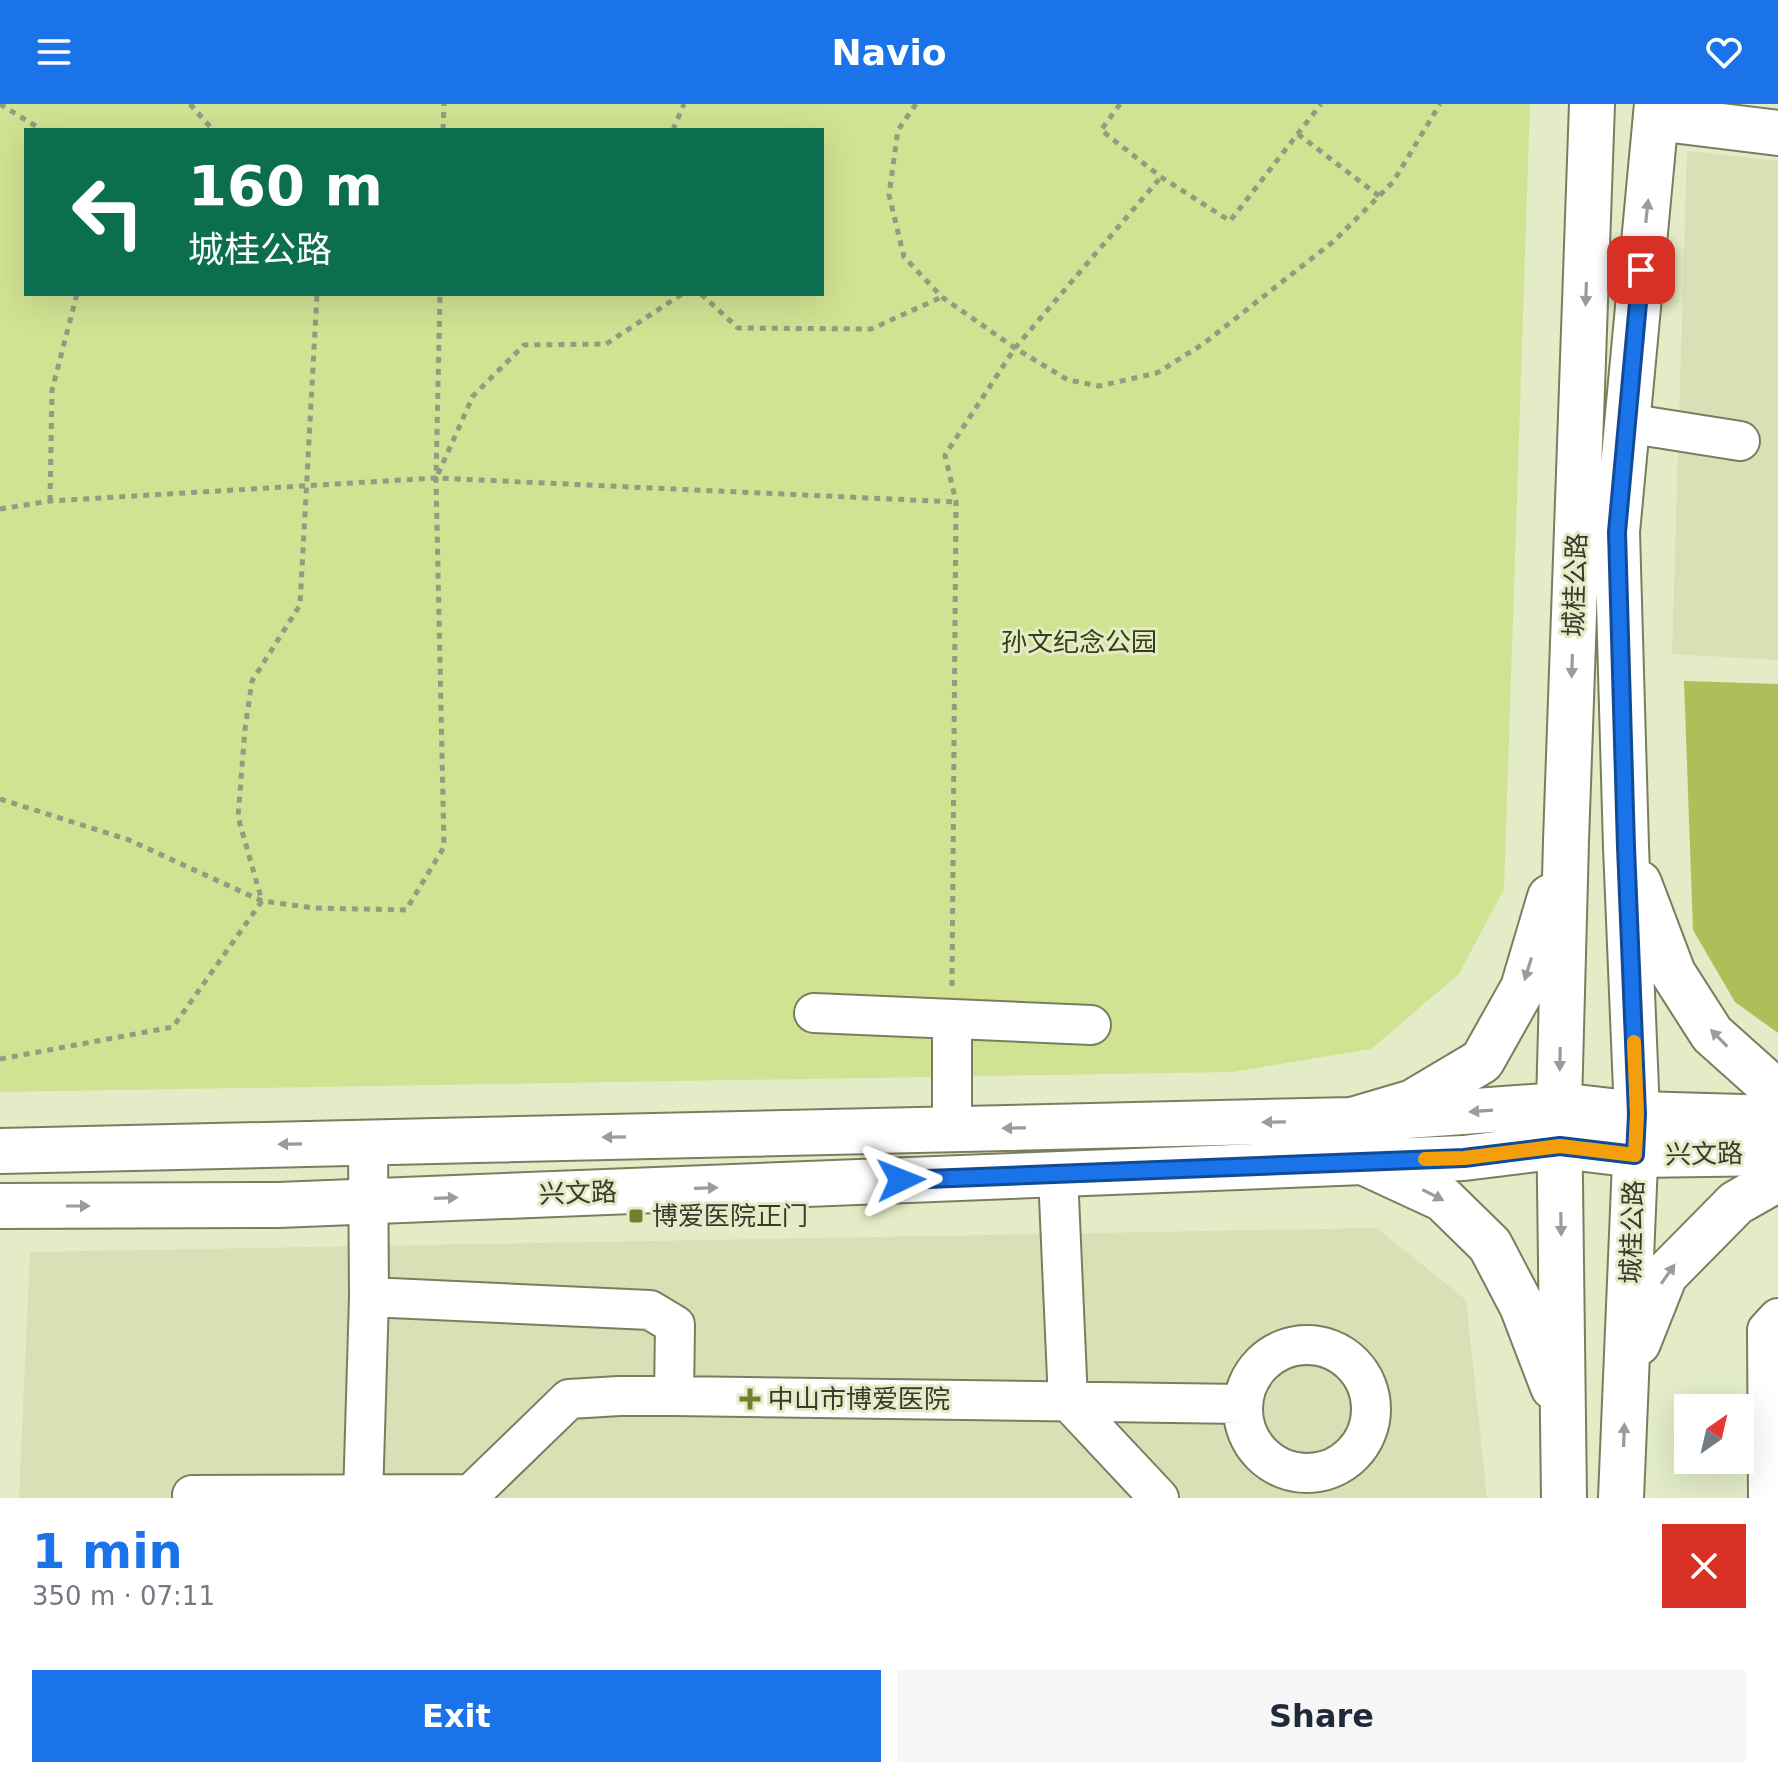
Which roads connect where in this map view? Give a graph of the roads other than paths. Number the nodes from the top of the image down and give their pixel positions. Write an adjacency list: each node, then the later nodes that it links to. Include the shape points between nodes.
1 (1592, 104): 6 (main road, 城桂公路, one-way to 6)
2 (1657, 111): 3 (main road); 4 (main road, 城桂公路, one-way to 2)
3 (1778, 133)
4 (1626, 423): 5 (street); 7 (main road, 城桂公路, via 1617,532)
5 (1740, 441)
6 (1566, 841): 13 (main road, one-way to 13, via 1523,988 1482,1061 1413,1102); 14 (main road, 城桂公路, one-way to 14)
7 (1626, 847): 11 (main road, one-way to 7, via 1769,1085 1712,1034 1673,973); 16 (main road, 城桂公路)
8 (814, 1013): 9 (street)
9 (952, 1019): 10 (street); 15 (street)
10 (1091, 1025)
11 (1778, 1087)
12 (1778, 1118): 16 (main road, 兴文路)
13 (1352, 1120): 14 (main road, 兴文路, one-way to 13); 15 (main road, 兴文路, one-way to 15)
14 (1559, 1125): 16 (main road, 兴文路); 20 (main road, 兴文路, via 1464,1158); 31 (main road, 城桂公路, one-way to 31)
15 (952, 1129): 17 (main road, 兴文路, one-way to 17)
16 (1636, 1134): 19 (main road, 兴文路); 27 (main road, 城桂公路)
17 (368, 1142): 18 (main road, 兴文路, one-way to 18); 23 (street)
18 (0, 1151)
19 (1778, 1153)
20 (1363, 1162): 21 (main road, 兴文路); 31 (main road, one-way to 31, via 1443,1199 1490,1245 1522,1306)
21 (1058, 1174): 23 (main road, 兴文路, one-way to 21); 29 (street)
22 (1778, 1179): 27 (main road, one-way to 22, via 1665,1275 1736,1203)
23 (368, 1201): 24 (main road, 兴文路, one-way to 23); 25 (street)
24 (0, 1206)
25 (369, 1297): 28 (street, via 650,1310 675,1325); 34 (street)
26 (1778, 1318): 38 (street, via 1767,1330)
27 (1626, 1371): 37 (main road, 城桂公路, one-way to 27)
28 (674, 1396): 29 (street); 34 (street, via 569,1399 471,1494)
29 (1068, 1401): 30 (street); 35 (street)
30 (1242, 1404): 32 (street, via 1244,1426 1254,1446); 32 (street, via 1247,1382 1260,1364 1276,1351 1296,1345 1336,1351 1364,1379 1371,1398 1365,1438 1353,1455)
31 (1563, 1412): 36 (main road, 城桂公路)
32 (1291, 1485)
33 (192, 1495): 34 (street)
34 (363, 1496)
35 (1159, 1498)
36 (1564, 1498)
37 (1621, 1498)
38 (1768, 1498)

